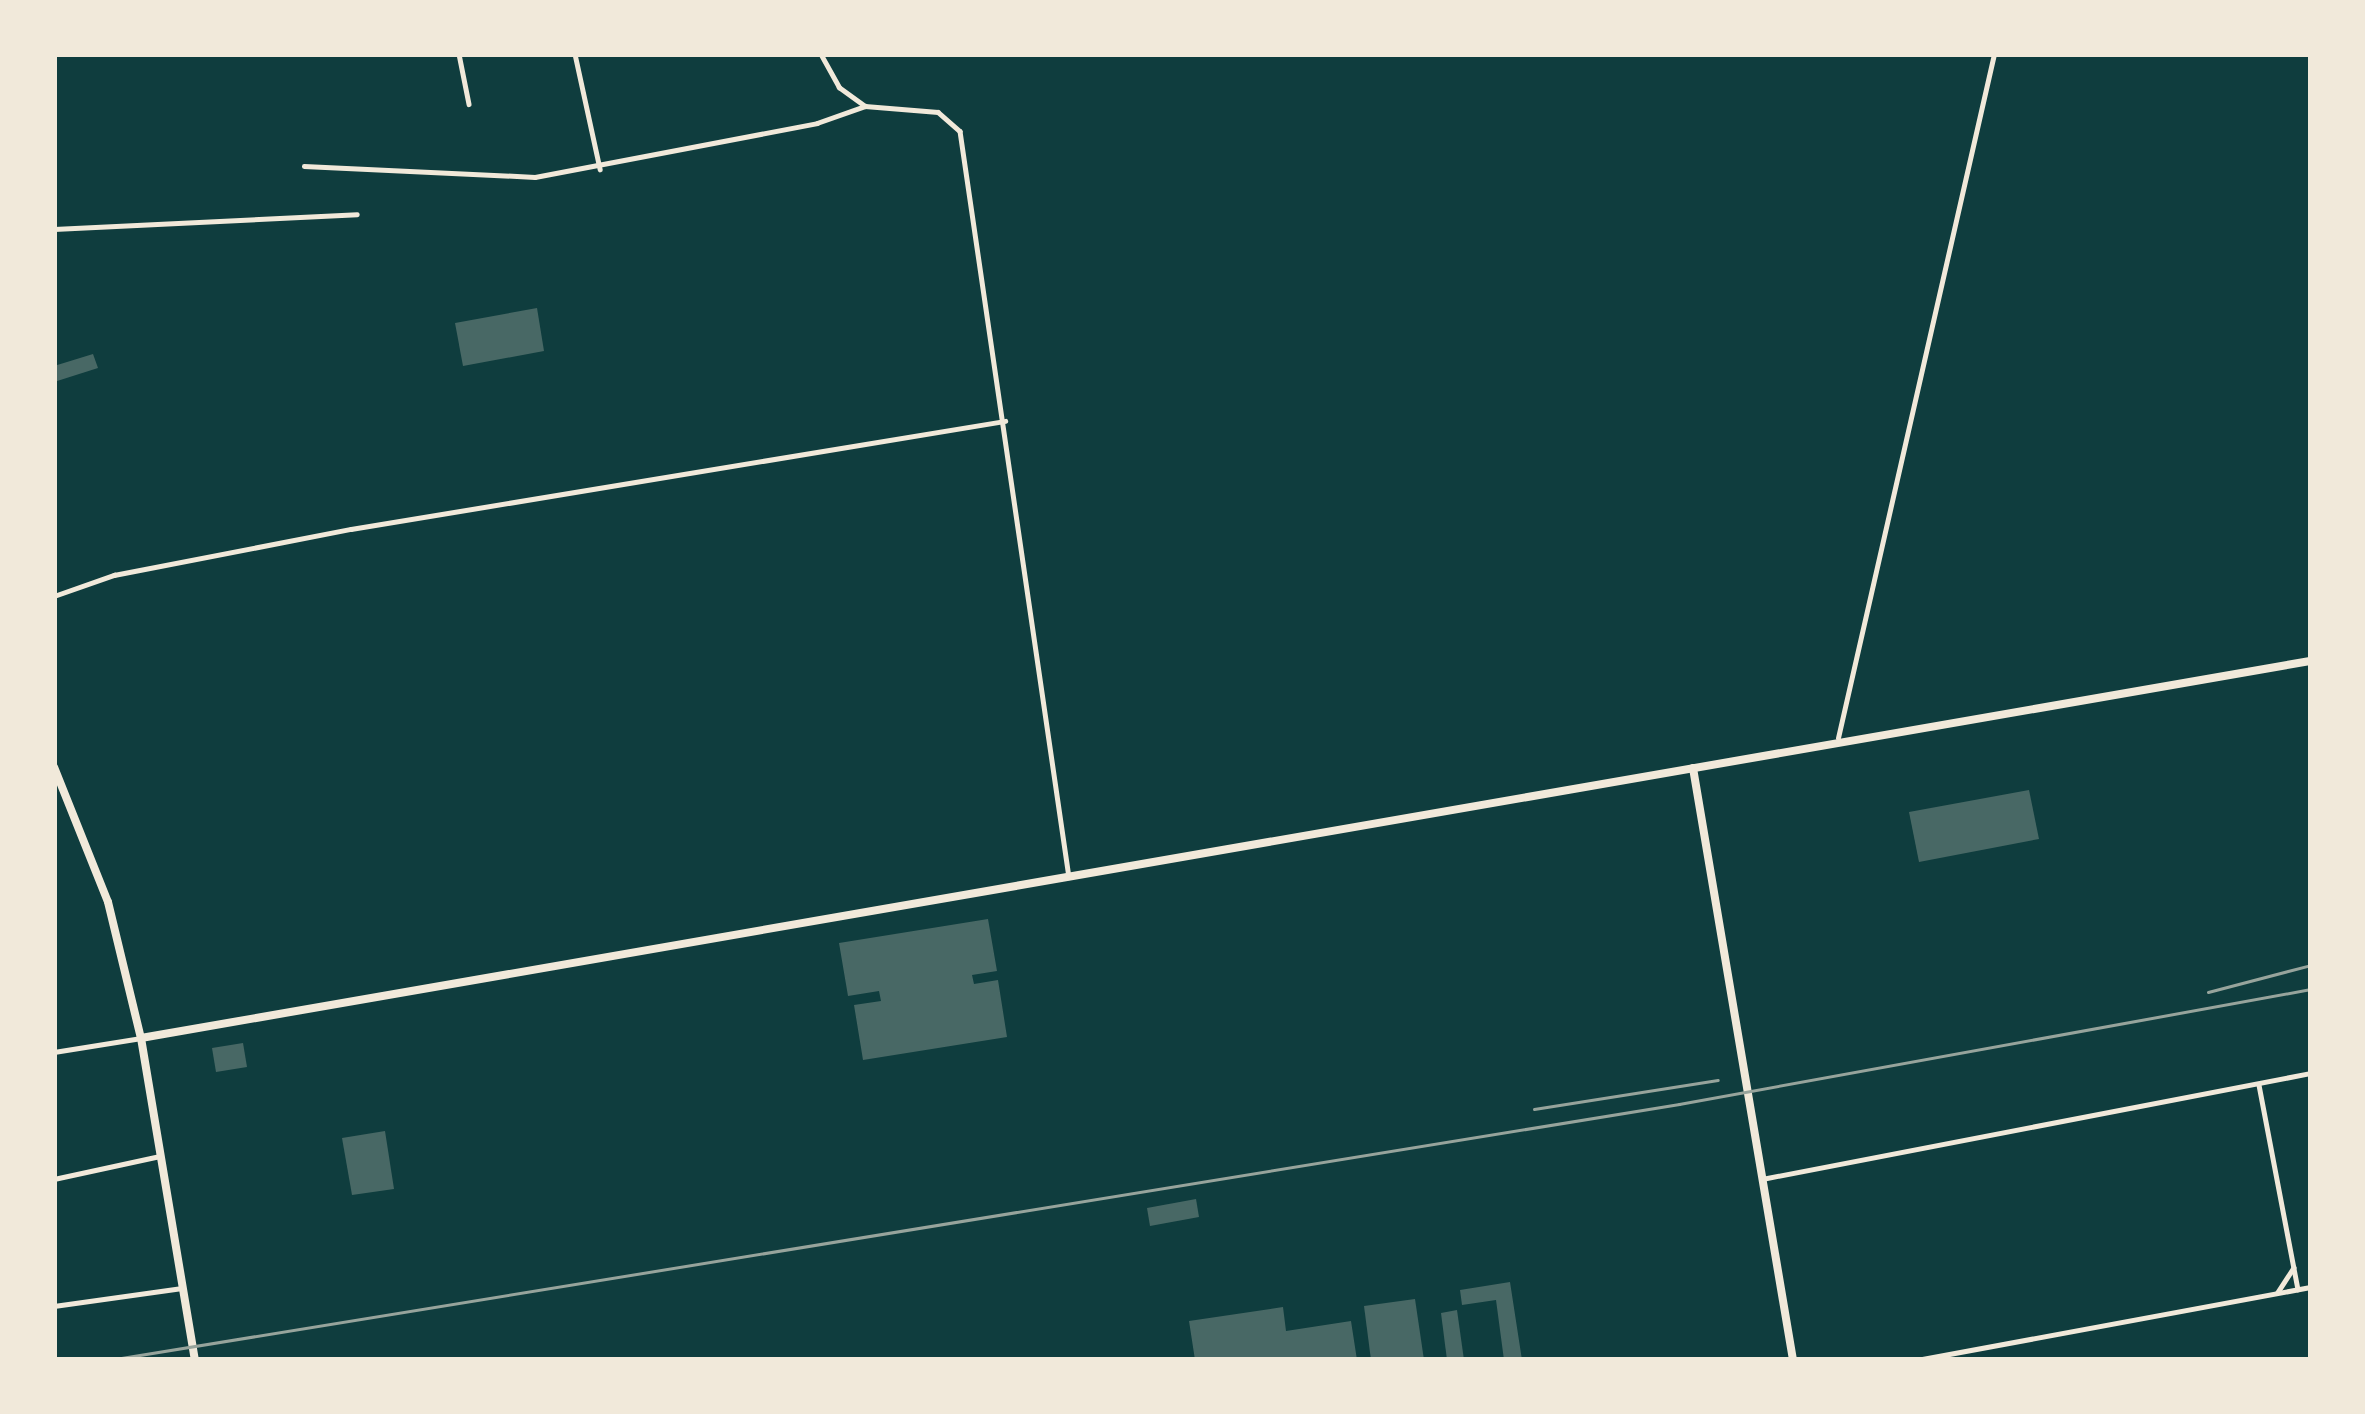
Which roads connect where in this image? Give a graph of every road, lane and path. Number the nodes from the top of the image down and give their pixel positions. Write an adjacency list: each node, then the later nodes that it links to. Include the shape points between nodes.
1 (459, 54): 5 (street)
2 (575, 54): 8 (street)
3 (821, 54): 6 (street, via 839,87)
4 (1994, 54): 14 (street)
5 (469, 104)
6 (865, 106): 8 (street); 11 (street, via 938,112 960,130)
7 (304, 166): 8 (street, via 455,179)
8 (600, 169)
9 (357, 214): 10 (street)
10 (54, 229)
11 (1005, 421): 12 (street, via 329,533 114,575); 17 (street)
12 (54, 596)
13 (2311, 661): 14 (main road)
14 (1838, 738): 16 (main road)
15 (54, 767): 18 (main road, via 108,902)
16 (1694, 767): 17 (main road); 24 (main road)
17 (1069, 877): 18 (main road)
18 (141, 1038): 19 (street); 22 (main road)
19 (54, 1052)
20 (2311, 1073): 21 (street)
21 (2259, 1085): 24 (street); 25 (street)
22 (161, 1156): 23 (street); 27 (main road)
23 (54, 1179)
24 (1762, 1179): 32 (main road)
25 (2294, 1267): 28 (street); 29 (street)
26 (2311, 1287): 28 (street)
27 (182, 1288): 30 (street); 31 (main road)
28 (2298, 1289): 29 (street)
29 (2277, 1293): 33 (street)
30 (54, 1306)
31 (195, 1360)
32 (1793, 1360)
33 (1917, 1360)

